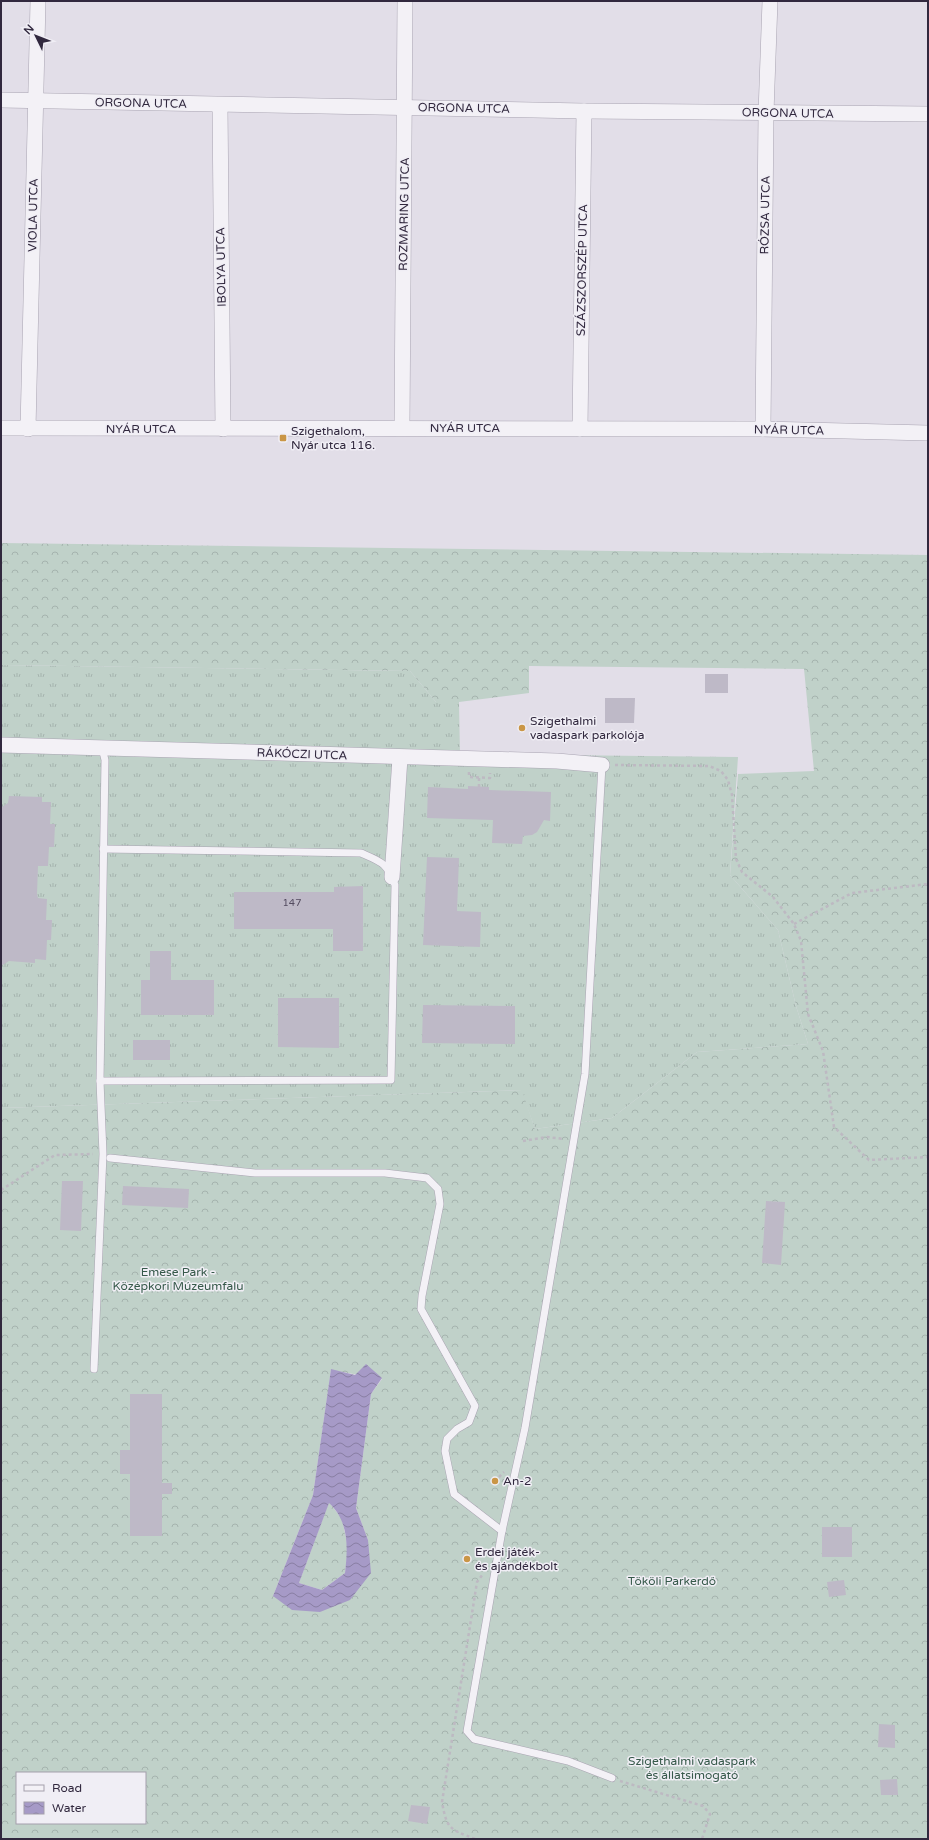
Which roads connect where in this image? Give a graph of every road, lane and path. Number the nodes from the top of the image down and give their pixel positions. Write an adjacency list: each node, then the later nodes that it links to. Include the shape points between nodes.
1 (38, 1): 5 (street, VIOLA UTCA)
2 (405, 1): 7 (street, ROZMARING UTCA)
3 (770, 1): 9 (street, RÓZSA UTCA)
4 (1, 100): 5 (street, ORGONA UTCA)
5 (35, 100): 6 (street, ORGONA UTCA); 14 (street, VIOLA UTCA)
6 (220, 105): 7 (street, ORGONA UTCA); 15 (street, IBOLYA UTCA)
7 (405, 106): 8 (street, ORGONA UTCA); 11 (street, ROZMARING UTCA)
8 (584, 111): 9 (street, ORGONA UTCA); 13 (street, SZÁZSZORSZÉP UTCA)
9 (766, 113): 10 (street, ORGONA UTCA); 16 (street, RÓZSA UTCA)
10 (928, 114)
11 (402, 427): 13 (street, NYÁR UTCA); 15 (street, NYÁR UTCA)
12 (1, 428): 14 (street, NYÁR UTCA)
13 (580, 428): 16 (street, NYÁR UTCA)
14 (28, 429): 15 (street, NYÁR UTCA)
15 (223, 429)
16 (763, 429): 17 (street, NYÁR UTCA)
17 (928, 434)
18 (1, 746): 19 (street, RÁKÓCZI UTCA)
19 (102, 748): 20 (street, RÁKÓCZI UTCA); 24 (lane, via 105,760)
20 (400, 758): 21 (street, RÁKÓCZI UTCA, via 557,761); 25 (street)
21 (602, 765): 27 (path, via 710,766 721,771 728,780 732,795 736,859 742,872 773,897); 30 (lane, via 585,1074)
22 (479, 777): 23 (path)
23 (479, 787)
24 (103, 849): 25 (lane, via 361,853 377,860 390,870); 28 (lane)
25 (392, 877): 28 (lane, via 395,885 391,1080)
26 (928, 884): 27 (path, via 852,892)
27 (794, 924): 32 (path, via 801,941 808,1014 823,1051 834,1127 869,1160)
28 (100, 1081): 31 (lane)
29 (523, 1141): 30 (path, via 548,1136)
30 (574, 1141): 36 (lane, via 525,1428)
31 (103, 1154): 34 (path, via 55,1155); 35 (lane)
32 (928, 1156)
33 (110, 1158): 36 (lane, via 255,1173 385,1173 427,1178 438,1188 440,1204 421,1309 475,1406 469,1422 447,1439 445,1451 454,1494)
34 (1, 1190)
35 (94, 1369)
36 (502, 1531): 37 (lane, via 467,1731 474,1739 568,1761)
37 (612, 1778): 38 (path, via 703,1806 710,1814)
38 (702, 1839)

